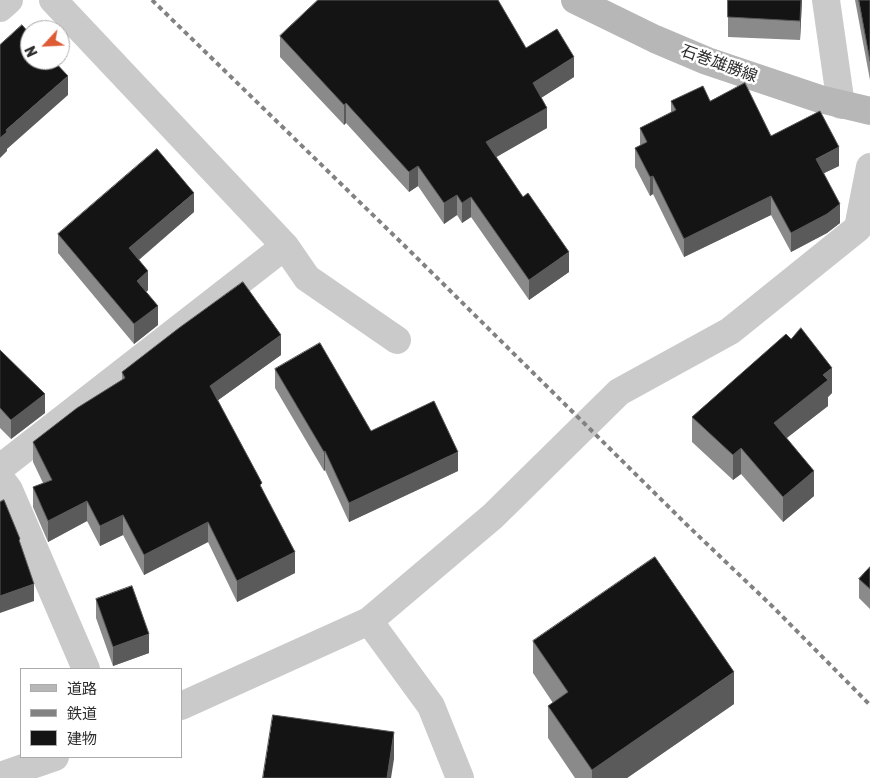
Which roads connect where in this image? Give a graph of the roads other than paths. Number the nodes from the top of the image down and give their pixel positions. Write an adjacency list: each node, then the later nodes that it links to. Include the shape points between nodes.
1 (9, 0): 5 (street)
2 (54, 0): 9 (street)
3 (575, 0): 6 (main road, 石巻雄勝線, via 707,61)
4 (826, 0): 6 (street)
5 (0, 8)
6 (841, 105): 7 (main road, 石巻雄勝線)
7 (870, 111)
8 (870, 168): 12 (street, via 858,228 730,331 619,392 493,516)
9 (285, 246): 10 (street, via 307,278); 11 (street)
10 (397, 340)
11 (2, 482): 13 (street)
12 (369, 621): 14 (street); 17 (street, via 431,706)
13 (86, 668)
14 (182, 706)
15 (52, 758): 16 (street)
16 (0, 776)
17 (460, 778)

